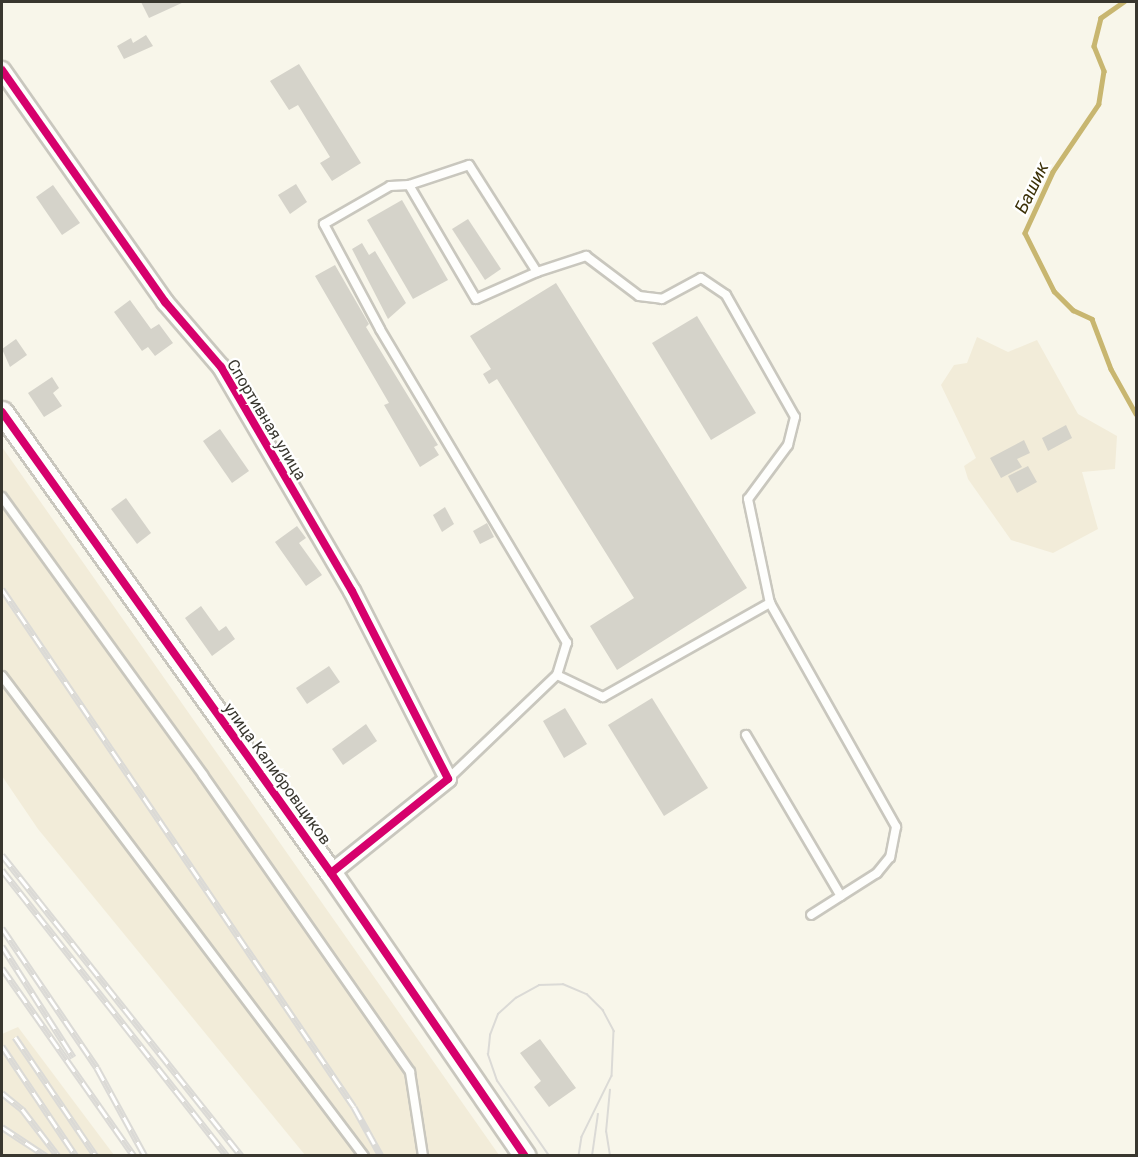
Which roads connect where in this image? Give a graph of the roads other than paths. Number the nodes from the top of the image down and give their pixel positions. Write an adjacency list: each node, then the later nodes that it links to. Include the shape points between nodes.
1 (2, 70): 10 (street, Спортивная улица, via 165,302 220,368 352,591)
2 (409, 185): 3 (lane, via 469,165); 3 (lane, via 476,299); 7 (lane, via 390,186 324,224 380,329 562,629 567,643)
3 (537, 272): 6 (lane, via 586,256 639,296 662,299 701,278 726,295 795,417 788,445 748,499)
4 (2, 412): 11 (street, улица Калибровщиков)
5 (2, 497): 15 (lane, via 203,775 410,1072)
6 (770, 603): 7 (lane, via 603,697); 12 (lane, via 897,827 890,857 877,873)
7 (557, 675): 10 (lane)
8 (2, 676): 14 (lane)
9 (746, 735): 12 (lane)
10 (448, 779): 11 (street)
11 (331, 873): 16 (street, улица Калибровщиков)
12 (841, 896): 13 (lane)
13 (812, 915)
14 (364, 1155)
15 (419, 1155)
16 (525, 1155)

